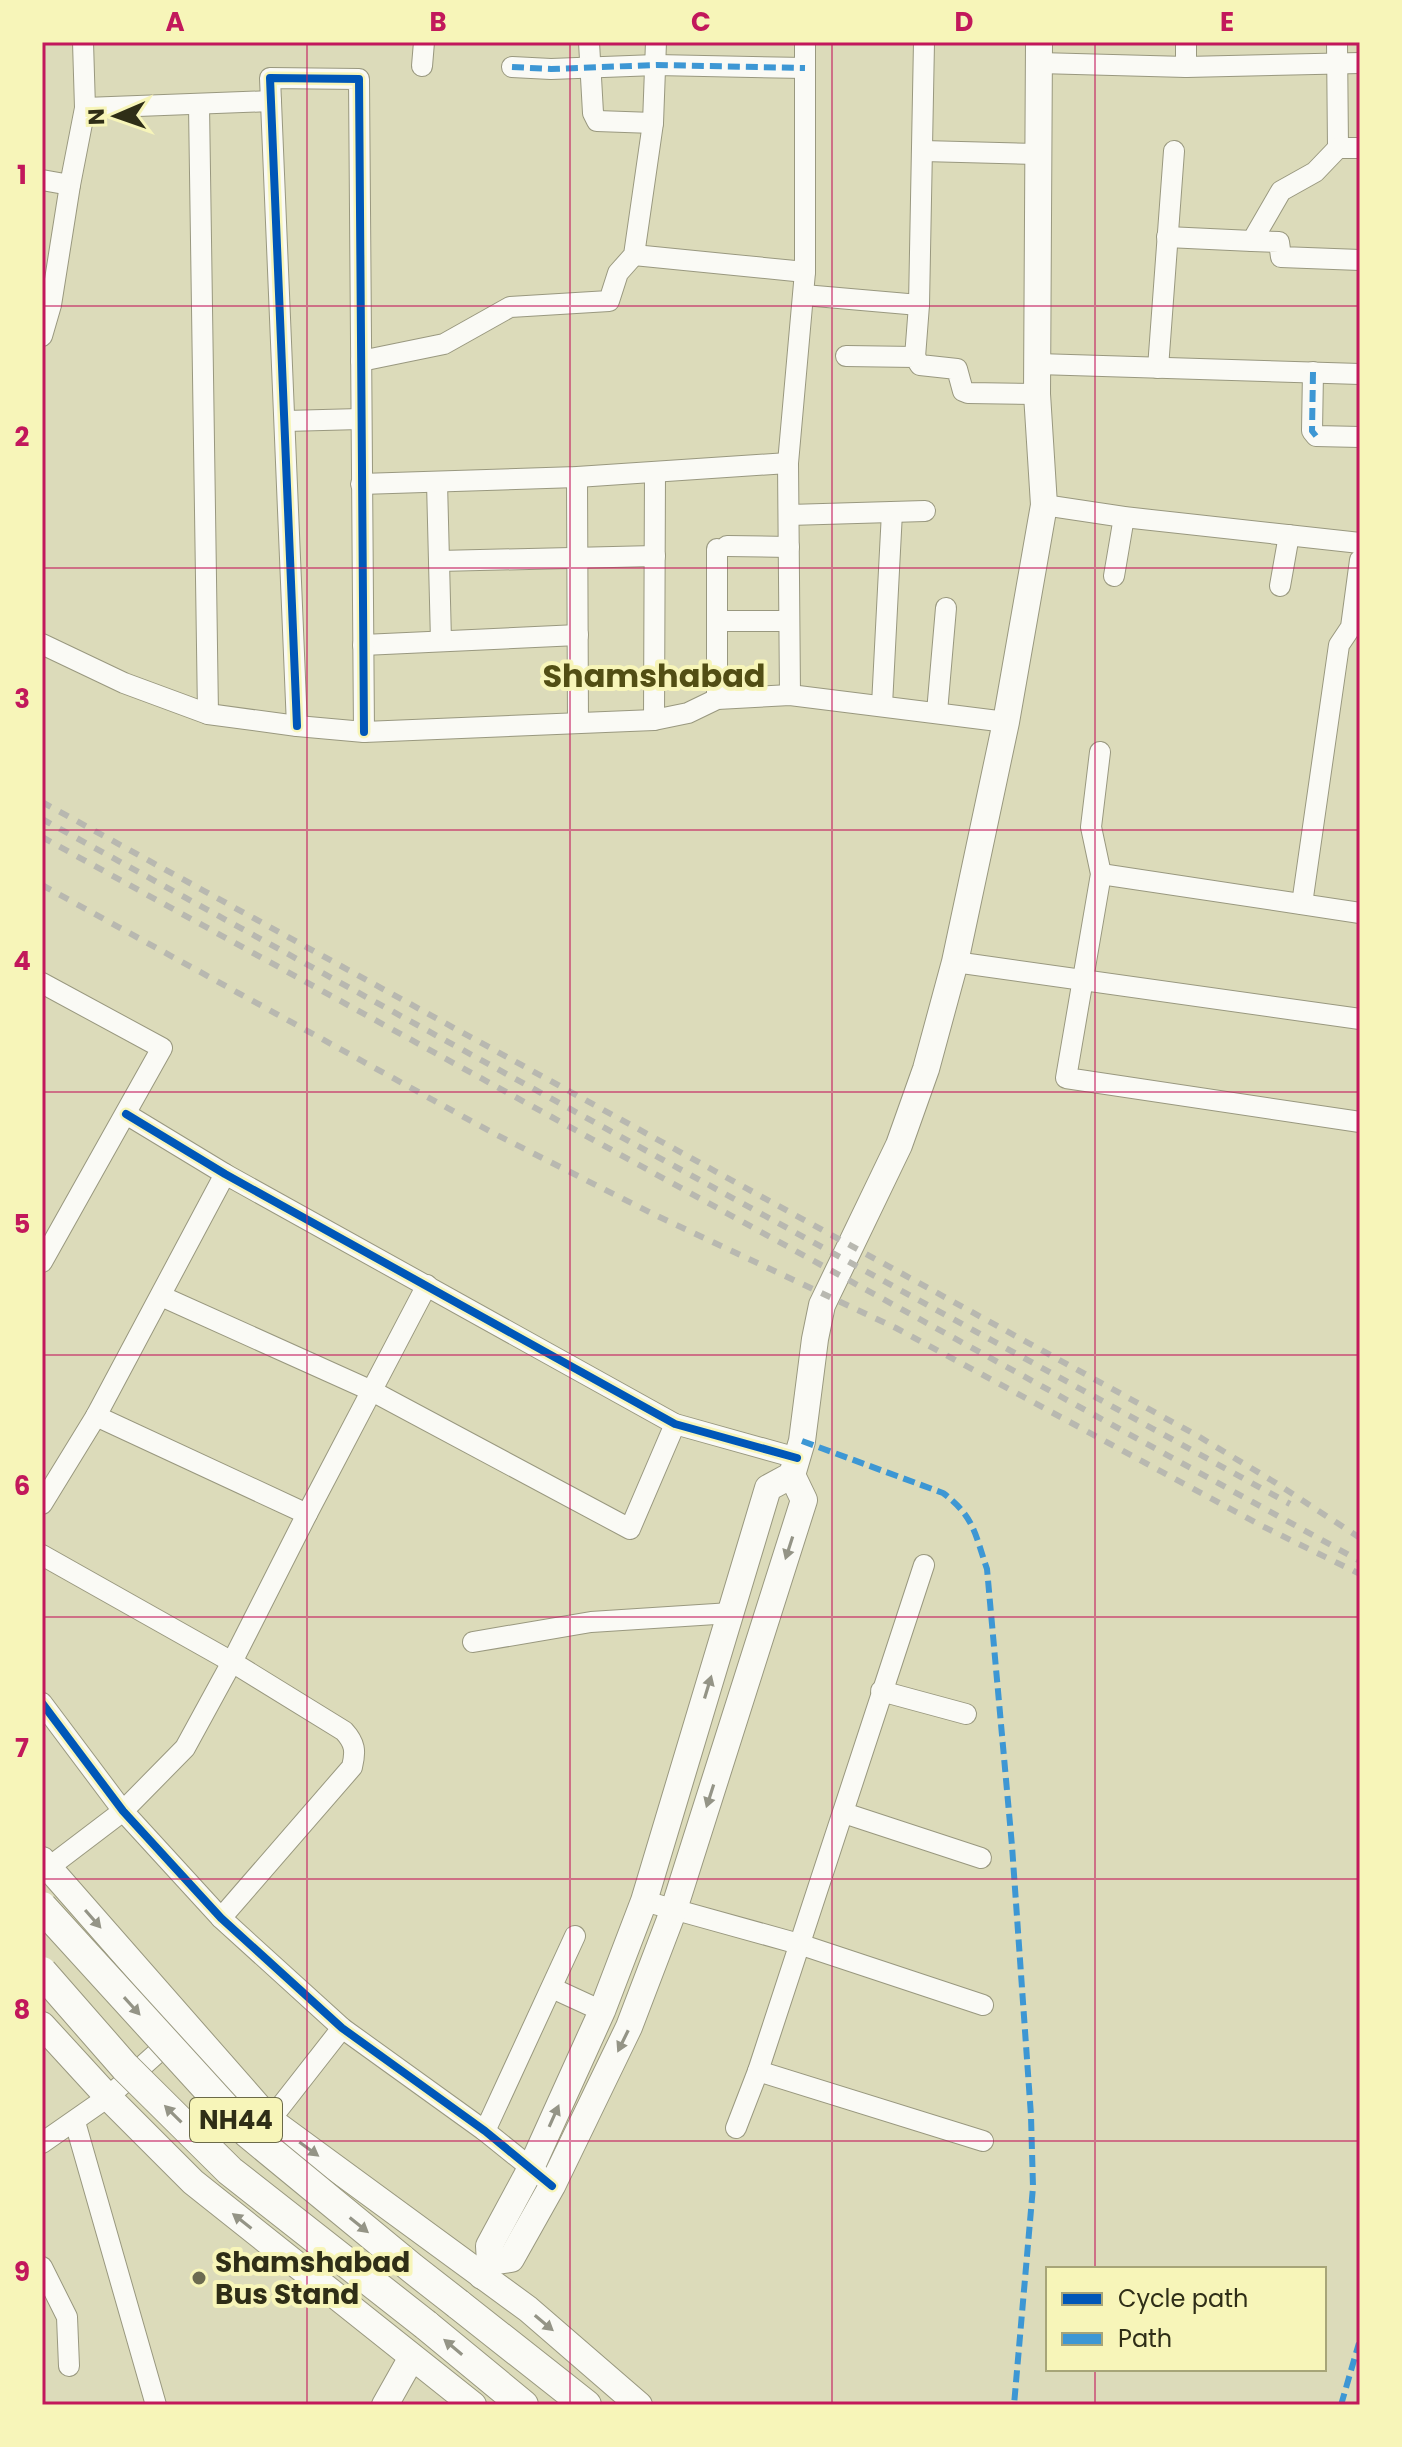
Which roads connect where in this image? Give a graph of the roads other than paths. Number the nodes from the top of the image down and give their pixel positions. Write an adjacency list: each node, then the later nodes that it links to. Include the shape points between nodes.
1 (83, 42): 20 (street)
2 (424, 42): 13 (street)
3 (589, 42): 16 (street)
4 (656, 42): 12 (street)
5 (805, 42): 17 (street)
6 (924, 42): 24 (street)
7 (1186, 42): 15 (street)
8 (1337, 42): 10 (street)
9 (1039, 52): 15 (street); 26 (main road)
10 (1337, 63): 11 (street); 15 (street); 22 (street)
11 (1360, 63)
12 (656, 65): 16 (street); 17 (street); 21 (street)
13 (422, 66)
14 (512, 67): 16 (street)
15 (1186, 67)
16 (590, 68): 21 (street, via 597,121)
17 (805, 68): 33 (street)
18 (271, 101): 19 (street); 40 (street, via 270,78 359,79); 47 (street)
19 (199, 105): 20 (street); 79 (street)
20 (85, 108): 28 (street)
21 (653, 123): 31 (street)
22 (1338, 148): 23 (street); 30 (street, via 1315,172 1281,191)
23 (1360, 148)
24 (923, 151): 26 (street); 36 (street)
25 (1174, 151): 29 (street)
26 (1037, 154): 41 (main road)
27 (42, 180): 28 (street)
28 (70, 185): 35 (street)
29 (1167, 237): 30 (street); 42 (street)
30 (1252, 241): 32 (street, via 1279,242 1281,257)
31 (634, 255): 33 (street); 40 (street, via 618,273 609,301 510,307 444,344)
32 (1360, 260)
33 (805, 272): 34 (street)
34 (804, 295): 36 (street); 49 (street)
35 (47, 304): 37 (street)
36 (919, 305): 39 (street)
37 (42, 336)
38 (846, 356): 39 (street)
39 (915, 357): 45 (street, via 920,365 957,369 968,393)
40 (361, 361): 46 (street)
41 (1038, 364): 42 (street); 45 (main road)
42 (1158, 368): 43 (street)
43 (1313, 372): 44 (street); 48 (street, via 1312,431 1316,436)
44 (1360, 374)
45 (1037, 394): 54 (main road)
46 (360, 419): 47 (street); 53 (street)
47 (286, 421): 83 (street)
48 (1360, 437)
49 (788, 463): 50 (street); 57 (street)
50 (655, 472): 51 (street); 62 (street)
51 (577, 477): 52 (street); 63 (street)
52 (437, 482): 53 (street); 65 (street)
53 (361, 484): 74 (street)
54 (1044, 505): 58 (street); 81 (main road)
55 (925, 511): 56 (street)
56 (892, 512): 57 (street); 77 (street)
57 (789, 515): 61 (street)
58 (1124, 517): 59 (street); 66 (street)
59 (1289, 535): 60 (street); 67 (street)
60 (1360, 543)
61 (789, 547): 70 (street); 76 (street, via 722,548)
62 (655, 556): 63 (street); 80 (street)
63 (577, 558): 65 (street); 71 (street)
64 (1360, 560): 87 (street, via 1351,627 1339,645)
65 (439, 561): 72 (street)
66 (1114, 576)
67 (1280, 586)
68 (946, 608): 78 (street)
69 (727, 621): 70 (street)
70 (788, 621): 75 (street)
71 (578, 635): 72 (street); 82 (street)
72 (441, 641): 74 (street)
73 (42, 644): 79 (street, via 124,683)
74 (363, 645): 84 (street)
75 (790, 695): 76 (street); 77 (street)
76 (717, 699): 80 (street, via 688,713)
77 (882, 705): 78 (street)
78 (937, 712): 81 (street)
79 (208, 714): 83 (street)
80 (654, 720): 82 (street)
81 (1006, 722): 89 (main road)
82 (578, 723): 84 (street)
83 (297, 726): 84 (street)
84 (364, 732)
85 (1100, 752): 86 (street, via 1091,827)
86 (1101, 874): 87 (street); 90 (street)
87 (1302, 904): 88 (street)
88 (1360, 913)
89 (955, 962): 90 (street); 102 (main road, via 899,1145 822,1305)
90 (1082, 979): 92 (street); 94 (street, via 1066,1078)
91 (42, 983): 93 (street, via 162,1048)
92 (1360, 1019)
93 (126, 1114): 95 (street); 96 (street)
94 (1360, 1122)
95 (225, 1174): 97 (street); 98 (street)
96 (42, 1262)
97 (427, 1285): 99 (street); 101 (street)
98 (161, 1296): 99 (street); 100 (street)
99 (372, 1391): 101 (street, via 630,1529); 104 (street)
100 (96, 1416): 103 (street); 104 (street)
101 (675, 1424): 102 (street)
102 (795, 1467): 107 (main road, via 768,1488); 119 (main road, one-way to 119, via 804,1500)
103 (42, 1504)
104 (307, 1514): 109 (street)
105 (42, 1555): 109 (street)
106 (924, 1565): 110 (street)
107 (731, 1613): 108 (street, via 591,1622); 117 (main road, one-way to 107)
108 (473, 1642)
109 (232, 1662): 113 (street, via 185,1748); 120 (street, via 344,1731 353,1741 355,1756 352,1767)
110 (881, 1691): 112 (street); 114 (street)
111 (42, 1703): 113 (street)
112 (966, 1714)
113 (123, 1811): 116 (street); 120 (street)
114 (844, 1813): 115 (street); 122 (street)
115 (981, 1858)
116 (45, 1864): 128 (main road, one-way to 128)
117 (644, 1901): 119 (street); 126 (main road)
118 (42, 1907): 148 (highway, NH44, one-way to 148, bridge, via 248,2133)
119 (674, 1909): 122 (street); 139 (main road, one-way to 139, via 629,2027)
120 (221, 1918): 129 (street)
121 (575, 1936): 124 (street)
122 (799, 1944): 125 (street); 130 (street)
123 (42, 1972): 147 (highway, NH44, one-way to 123, bridge, via 230,2171 125,2067)
124 (552, 1988): 126 (street); 135 (street)
125 (983, 2005)
126 (602, 2011): 138 (main road, one-way to 126)
127 (42, 2025): 131 (main road)
128 (186, 2026): 131 (street); 132 (main road)
129 (342, 2028): 132 (street); 135 (street)
130 (758, 2071): 134 (street); 136 (street)
131 (108, 2097): 133 (street); 142 (main road, one-way to 131, via 193,2182)
132 (270, 2120): 141 (main road, one-way to 141)
133 (75, 2122): 137 (street); 145 (street)
134 (736, 2128)
135 (485, 2131): 138 (street)
136 (983, 2141)
137 (42, 2143)
138 (531, 2168): 139 (street); 141 (main road, via 489,2246)
139 (552, 2186): 141 (main road, via 511,2259)
140 (42, 2267): 143 (street, via 67,2317)
141 (486, 2269): 149 (main road, one-way to 149)
142 (412, 2357): 144 (main road); 146 (main road)
143 (69, 2366)
144 (462, 2401)
145 (156, 2405)
146 (385, 2405)
147 (523, 2405)
148 (586, 2405)
149 (639, 2405)

